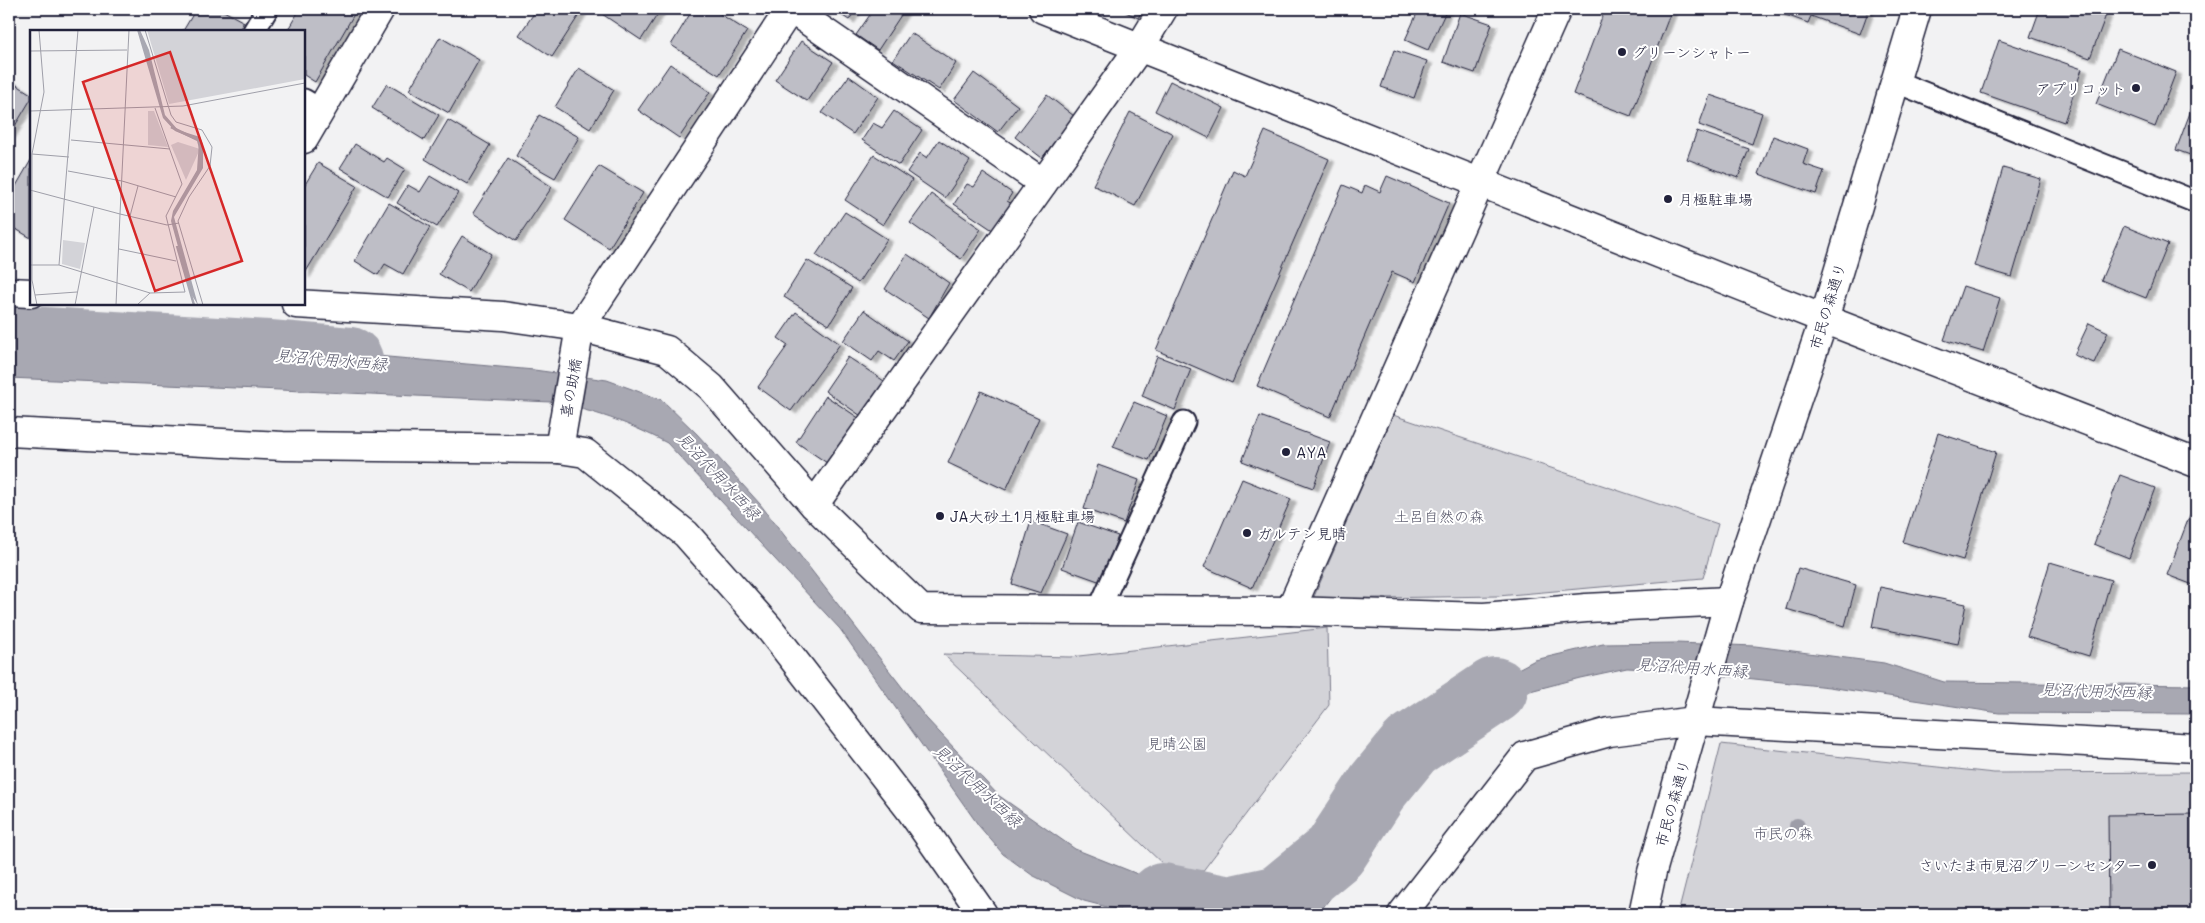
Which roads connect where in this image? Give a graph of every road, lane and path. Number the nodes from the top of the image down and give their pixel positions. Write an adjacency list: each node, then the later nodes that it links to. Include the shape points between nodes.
1 (267, 9): 8 (lane)
2 (380, 9): 11 (street)
3 (790, 9): 14 (street); 20 (street)
4 (1043, 9): 9 (street)
5 (1163, 9): 9 (street)
6 (1557, 9): 13 (street)
7 (1917, 9): 10 (street, 市民の森通り)
8 (255, 30)
9 (1140, 47): 13 (street); 14 (street)
10 (1894, 81): 15 (lane); 19 (street, 市民の森通り)
11 (312, 105): 12 (street)
12 (305, 135)
13 (1480, 182): 19 (street); 28 (street)
14 (1043, 183): 25 (street)
15 (2196, 202)
16 (9, 292): 17 (street)
17 (30, 293)
18 (305, 305): 20 (street, via 503,316)
19 (1824, 319): 24 (street); 26 (street, 市民の森通り)
20 (580, 328): 23 (street, 喜の助橋); 25 (street, via 667,350 711,387)
21 (1184, 422): 27 (lane)
22 (9, 432): 23 (street, via 283,446)
23 (559, 449): 31 (street, via 585,453 686,534 769,628 911,811)
24 (2196, 463)
25 (814, 505): 27 (street, via 921,609)
26 (1729, 601): 28 (street, via 1484,617); 29 (street, 市民の森通り)
27 (1098, 609): 28 (street)
28 (1290, 611)
29 (1695, 721): 30 (street); 32 (street, via 1609,732 1525,756); 33 (street, 市民の森通り)
30 (2196, 748)
31 (983, 914)
32 (1402, 914)
33 (1642, 914)

